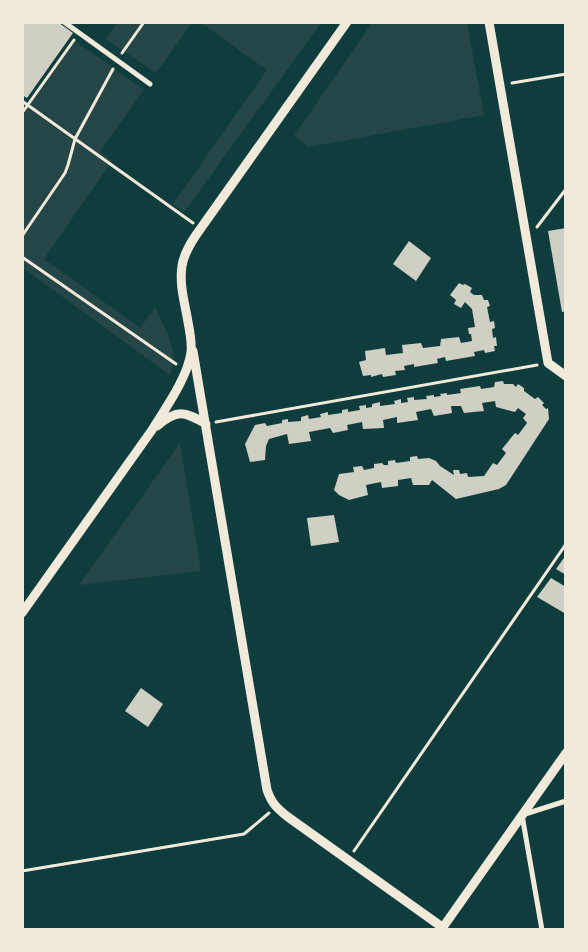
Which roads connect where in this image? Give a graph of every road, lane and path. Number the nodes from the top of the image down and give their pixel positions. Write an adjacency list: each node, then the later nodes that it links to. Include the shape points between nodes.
1 (64, 22): 5 (street)
2 (144, 22): 6 (path)
3 (348, 22): 15 (street)
4 (489, 22): 9 (street)
5 (79, 33): 6 (street); 11 (path)
6 (117, 60): 8 (street); 13 (path)
7 (566, 74): 9 (path)
8 (150, 84)
9 (500, 86): 17 (street)
10 (22, 101): 11 (path)
11 (29, 105): 12 (path); 13 (path)
12 (22, 113)
13 (75, 139): 15 (path); 16 (path, via 65,173)
14 (566, 189): 17 (path)
15 (201, 228): 19 (street, via 182,264 181,278)
16 (22, 236)
17 (527, 242): 20 (street)
18 (22, 257): 21 (path)
19 (191, 340): 21 (street); 23 (street)
20 (548, 363): 22 (street); 23 (path)
21 (186, 372): 24 (street)
22 (566, 376)
23 (206, 424): 24 (street, via 192,416 175,414); 29 (street, via 267,790)
24 (152, 430): 26 (street)
25 (566, 544): 31 (path)
26 (22, 613)
27 (566, 753): 30 (street)
28 (566, 801): 30 (street)
29 (276, 808): 31 (street); 32 (path, via 244,834)
30 (522, 815): 33 (street); 34 (street)
31 (348, 859): 33 (street)
32 (22, 871)
33 (442, 928)
34 (542, 930)

